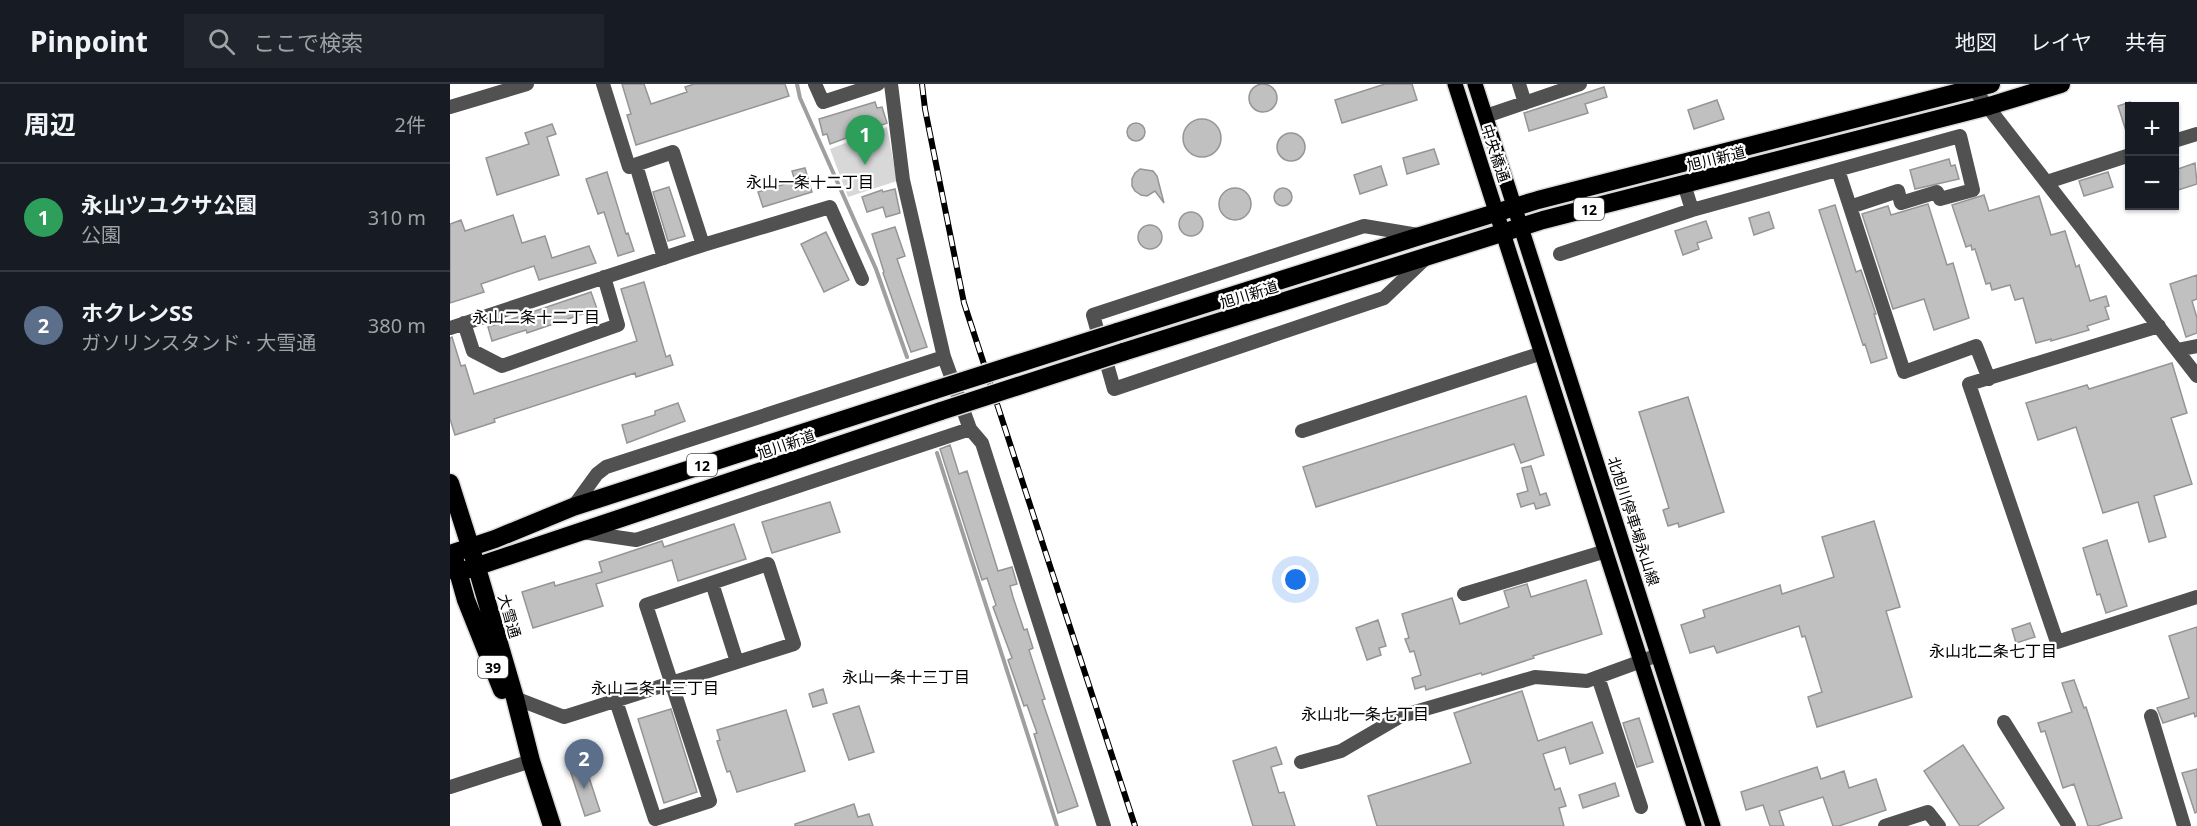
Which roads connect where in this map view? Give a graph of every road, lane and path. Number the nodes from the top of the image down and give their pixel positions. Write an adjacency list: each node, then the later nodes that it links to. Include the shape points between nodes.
1 (527, 84): 14 (street)
2 (603, 84): 21 (street, via 629,167)
3 (815, 84): 4 (street, via 823,102)
4 (879, 84)
5 (891, 84): 44 (street, via 903,180)
6 (1455, 84): 28 (main road, 中央橋通)
7 (1475, 84): 15 (main road, 中央橋通)
8 (1519, 84): 12 (street)
9 (1580, 84): 12 (street)
10 (2061, 84): 13 (highway, 旭川新道 / 12)
11 (1979, 86): 13 (street); 25 (highway, 旭川新道 / 12)
12 (1525, 103): 15 (street)
13 (1989, 106): 16 (highway, 旭川新道 / 12); 23 (street)
14 (450, 107)
15 (1486, 116): 25 (main road, 中央橋通)
16 (1920, 124): 19 (street); 24 (highway, 旭川新道 / 12)
17 (2197, 134): 18 (street)
18 (2179, 140)
19 (1930, 145): 22 (street); 26 (street, via 1960,136 1973,190 1940,199 1937,192 1901,203 1898,191)
20 (2127, 156): 23 (street)
21 (636, 165): 32 (street, via 673,152); 34 (street)
22 (1838, 170): 26 (street); 27 (street)
23 (2048, 182): 39 (street)
24 (1684, 184): 27 (street); 29 (highway, 旭川新道 / 12)
25 (1515, 207): 28 (highway, 旭川新道 / 12); 29 (main road, 中央橋通)
26 (1850, 207): 46 (street, via 1904,372 1976,346)
27 (1692, 210): 33 (street)
28 (1497, 213): 30 (main road, 中央橋通); 31 (highway, 旭川新道 / 12)
29 (1521, 227): 30 (highway, 旭川新道 / 12); 49 (main road, 北旭川停車場永山線)
30 (1503, 233): 35 (highway, 旭川新道 / 12); 43 (main road)
31 (1420, 236): 35 (street, via 1364,226 1093,315 1114,389 1384,298); 52 (highway, 旭川新道 / 12, bridge)
32 (703, 245): 34 (street); 37 (street, via 830,207)
33 (1560, 254)
34 (664, 258): 36 (street)
35 (1426, 258): 53 (highway, 旭川新道 / 12, bridge, via 941,411)
36 (604, 278): 38 (street); 38 (street, via 618,325 502,366 473,351)
37 (862, 279)
38 (464, 323): 40 (street)
39 (2159, 326): 42 (street); 46 (street)
40 (450, 328)
41 (2197, 346): 42 (street)
42 (2177, 350): 45 (street)
43 (1542, 353): 48 (street); 50 (main road)
44 (944, 357): 47 (street); 52 (street, via 606,467)
45 (2197, 376)
46 (1989, 379): 61 (street, via 1969,384 2057,642)
47 (970, 429): 53 (street, via 636,540); 76 (street, via 982,443)
48 (1302, 431)
49 (1590, 444): 50 (street); 62 (main road, 北旭川停車場永山線)
50 (1573, 450): 56 (main road)
51 (450, 483): 54 (highway, 大雪通 / 39)
52 (573, 507): 54 (highway, 旭川新道 / 12)
53 (582, 532): 57 (highway, 旭川新道 / 12)
54 (471, 547): 55 (highway, 旭川新道 / 12); 57 (highway, 大雪通 / 39)
55 (451, 550): 58 (highway, 大雪通 / 39)
56 (1606, 551): 60 (street); 63 (main road)
57 (477, 568): 58 (highway, 旭川新道 / 12); 67 (highway, 大雪通 / 39)
58 (454, 573): 71 (highway, 大雪通 / 39)
59 (712, 583): 64 (street); 64 (street, via 768,564 794,645); 66 (street, via 646,605)
60 (1464, 594)
61 (2197, 597)
62 (1658, 655): 63 (street); 78 (main road, 北旭川停車場永山線)
63 (1641, 661): 65 (street); 77 (main road)
64 (737, 662): 66 (street)
65 (1598, 676): 72 (street, via 1587,681 1535,677 1401,716 1341,751); 74 (street)
66 (671, 683): 68 (street); 68 (street, via 710,801 655,819)
67 (515, 698): 68 (street, via 564,717); 71 (highway, 大雪通 / 39)
68 (616, 701)
69 (2151, 716): 82 (street)
70 (2004, 722): 81 (street)
71 (531, 761): 73 (street); 75 (highway, 大雪通 / 39)
72 (1301, 762)
73 (450, 787)
74 (1641, 807)
75 (552, 826)
76 (1104, 826)
77 (1694, 826)
78 (1713, 826)
79 (1885, 826): 80 (street, via 1928,812)
80 (1939, 826)
81 (2069, 826)
82 (2184, 826)

